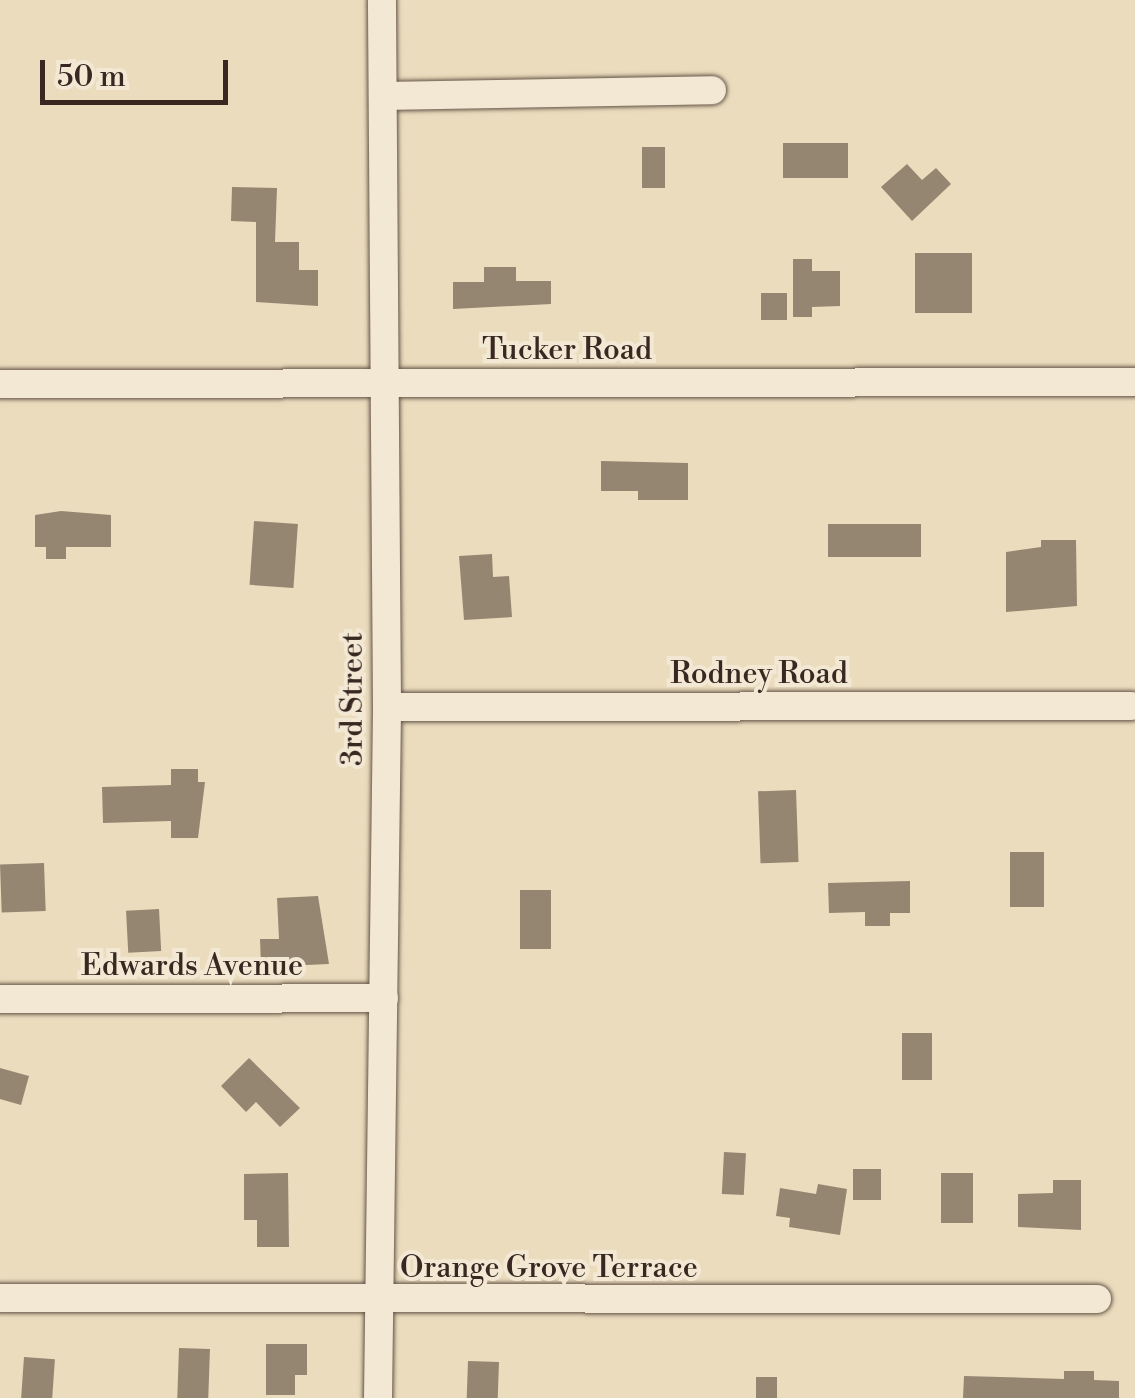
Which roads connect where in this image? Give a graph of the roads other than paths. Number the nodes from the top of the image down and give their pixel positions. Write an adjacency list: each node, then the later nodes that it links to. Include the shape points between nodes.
1 (382, 0): 3 (street, 3rd Street)
2 (712, 90): 3 (street)
3 (383, 96): 5 (street, 3rd Street)
4 (1135, 382): 5 (street, Tucker Road)
5 (385, 383): 6 (street, Tucker Road); 8 (street, 3rd Street)
6 (0, 384)
7 (1131, 706): 8 (street, Rodney Road)
8 (386, 707): 9 (street, 3rd Street)
9 (384, 998): 10 (street, Edwards Avenue); 13 (street, 3rd Street)
10 (0, 999)
11 (0, 1298): 13 (street, Orange Grove Terrace)
12 (1097, 1299): 13 (street, Orange Grove Terrace)
13 (377, 1301): 14 (street, 3rd Street)
14 (378, 1398)

